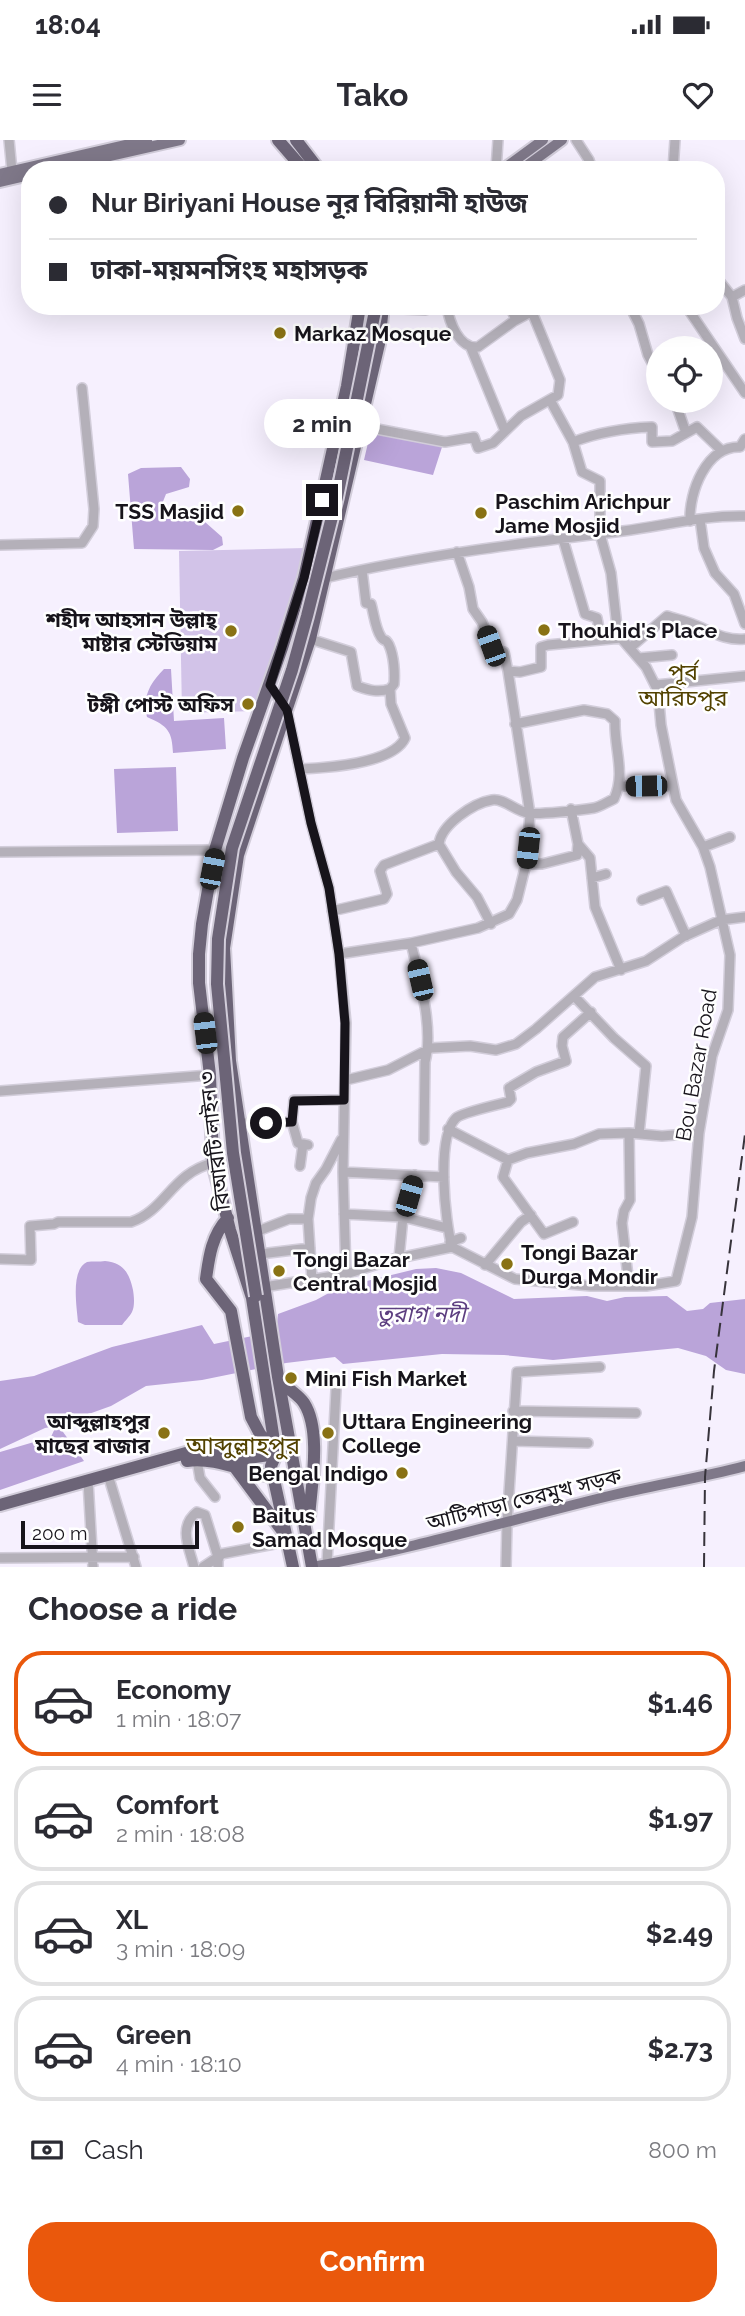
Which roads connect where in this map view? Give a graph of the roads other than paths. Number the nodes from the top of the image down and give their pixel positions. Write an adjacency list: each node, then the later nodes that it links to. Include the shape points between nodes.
1 (9, 140): 23 (street)
2 (147, 140): 13 (main road)
3 (180, 140): 14 (main road)
4 (278, 140): 15 (highway)
5 (296, 140): 16 (highway)
6 (305, 140): 17 (highway)
7 (489, 140): 12 (street)
8 (543, 140): 18 (main road)
9 (562, 140): 19 (main road)
10 (576, 140): 20 (street)
11 (675, 140): 21 (street)
12 (498, 145)
13 (56, 161)
14 (90, 161)
15 (296, 161)
16 (312, 161)
17 (321, 161)
18 (514, 161)
19 (533, 161)
20 (589, 161)
21 (674, 161)
22 (21, 169): 23 (main road)
23 (12, 171): 24 (main road)
24 (0, 174)
25 (21, 177): 26 (main road)
26 (0, 182)
27 (725, 288): 29 (street)
28 (745, 290): 29 (street)
29 (732, 297): 40 (street)
30 (359, 315): 72 (highway, via 304,578)
31 (379, 315): 75 (highway, বিআরটি লাইন ৩, bridge)
32 (381, 315): 47 (highway)
33 (451, 315): 41 (street, via 461,341)
34 (514, 315): 39 (street)
35 (526, 315): 39 (street)
36 (533, 315): 45 (street, via 559,380 558,395)
37 (634, 315): 42 (street)
38 (692, 315): 44 (street)
39 (516, 320): 41 (street)
40 (745, 339)
41 (471, 348): 48 (street)
42 (646, 348)
43 (82, 388): 58 (street, via 93,526 82,543)
44 (745, 393)
45 (550, 400): 48 (street); 51 (street)
46 (680, 413): 49 (street)
47 (361, 426): 48 (street, via 445,442 474,437 478,448 493,443); 61 (highway)
48 (505, 431)
49 (687, 433): 51 (street, via 672,441 652,442 652,427 625,428); 52 (street, via 697,427)
50 (745, 439): 52 (street, via 740,447)
51 (573, 442): 56 (street, via 582,472 600,481)
52 (722, 451): 55 (street, via 703,471 692,496)
53 (745, 516): 54 (street)
54 (700, 519): 55 (street); 62 (street, via 704,548 715,573 734,594)
55 (690, 521): 56 (street)
56 (600, 534): 57 (street); 65 (street)
57 (563, 539): 59 (street); 64 (street, via 585,614 597,618)
58 (0, 545)
59 (457, 552): 60 (street); 70 (street, via 473,609 492,649 504,652)
60 (362, 570): 61 (street); 74 (street, via 366,603 371,604 391,656 395,677)
61 (325, 578): 63 (highway)
62 (745, 624)
63 (310, 639): 74 (street, via 351,652 357,686 372,691); 75 (highway, bridge)
64 (601, 639): 65 (street); 70 (street, via 541,647 541,667)
65 (621, 639): 67 (street)
66 (745, 639): 67 (street, via 709,634 667,616)
67 (631, 647): 69 (street)
68 (672, 655): 69 (street)
69 (639, 658): 73 (street)
70 (508, 671): 76 (street)
71 (745, 676): 73 (street)
72 (270, 685): 75 (street); 86 (highway)
73 (656, 685): 79 (street, Bou Bazar Road)
74 (390, 689): 77 (street, via 405,738 399,747 357,764)
75 (283, 708): 77 (street); 108 (highway, via 238,855 225,932 230,1061); 140 (highway, বিআরটি লাইন ৩, bridge, via 232,848 218,939 217,984 244,1231)
76 (515, 724): 78 (street, via 584,710 607,714 615,721); 81 (street)
77 (299, 769): 92 (street)
78 (620, 786): 79 (street); 80 (street, via 614,799 596,808)
79 (673, 786): 85 (street, Bou Bazar Road)
80 (571, 809): 81 (street); 83 (street)
81 (530, 814): 84 (street, via 489,801 448,827); 88 (street)
82 (730, 837): 85 (street)
83 (579, 844): 88 (street, via 577,855); 90 (street, via 590,858)
84 (439, 845): 92 (street, via 384,865 380,871 387,894 384,899); 95 (street)
85 (703, 847): 94 (street, Bou Bazar Road)
86 (215, 850): 87 (street); 103 (highway, via 202,924 199,983)
87 (0, 852)
88 (526, 864): 95 (street, via 509,914)
89 (606, 874): 90 (street)
90 (592, 878): 99 (street, via 595,906)
91 (642, 900): 96 (street, via 666,891)
92 (332, 911): 98 (street)
93 (745, 917): 94 (street)
94 (722, 920): 96 (street); 111 (street, Bou Bazar Road, via 730,955 728,1010 712,1056)
95 (491, 924): 97 (street)
96 (686, 936): 99 (street, via 646,961)
97 (411, 943): 98 (street); 102 (street)
98 (339, 954): 104 (street)
99 (621, 970): 100 (street, via 596,978)
100 (575, 996): 101 (street); 102 (street, via 516,1044 496,1050 470,1046)
101 (591, 1012): 109 (street, via 563,1037 566,1061 509,1088 508,1102 457,1116); 110 (street, via 646,1066)
102 (428, 1049): 104 (street, via 388,1070); 113 (street)
103 (210, 1075): 105 (street); 115 (highway)
104 (346, 1080): 106 (street)
105 (0, 1091)
106 (344, 1100): 107 (street, via 294,1101); 112 (street)
107 (292, 1122): 108 (street); 116 (street, via 298,1143 305,1144)
108 (241, 1124): 127 (highway)
109 (448, 1129): 114 (street); 119 (street)
110 (634, 1133): 111 (street); 114 (street, via 599,1133); 137 (street, via 630,1200 622,1223)
111 (699, 1133): 137 (street, Bou Bazar Road, via 692,1217 676,1281)
112 (342, 1137): 117 (street); 124 (street, via 316,1183)
113 (424, 1140)
114 (508, 1160): 121 (street, via 503,1177)
115 (213, 1163): 123 (highway); 133 (street, via 187,1174 141,1219 30,1226 31,1260)
116 (299, 1166)
117 (343, 1172): 118 (street); 120 (street)
118 (415, 1175): 119 (street); 122 (street)
119 (444, 1177): 126 (street)
120 (344, 1214): 122 (street); 135 (street)
121 (531, 1215): 125 (street, via 544,1234); 134 (street)
122 (403, 1217): 126 (street); 132 (street)
123 (228, 1218): 140 (highway); 148 (highway, via 209,1252 206,1279 231,1311 251,1417)
124 (308, 1219): 127 (street, via 289,1219); 130 (street)
125 (573, 1222)
126 (447, 1228): 129 (street)
127 (258, 1231): 131 (highway)
128 (461, 1238): 129 (street)
129 (451, 1244): 132 (street); 134 (street)
130 (310, 1248): 131 (street); 136 (street)
131 (260, 1254): 138 (highway)
132 (399, 1258): 135 (street)
133 (0, 1259)
134 (485, 1265): 137 (street, via 515,1279)
135 (346, 1274): 136 (street)
136 (312, 1280): 138 (street)
137 (629, 1286)
138 (265, 1292): 140 (highway)
139 (600, 1367): 142 (street, via 517,1372)
140 (272, 1376): 148 (highway); 156 (highway); 156 (highway, via 304,1402 313,1436); 165 (highway, বিআরটি লাইন ৩)
141 (336, 1390): 161 (street)
142 (513, 1410): 143 (street); 144 (street)
143 (636, 1413)
144 (513, 1441): 145 (street); 154 (street)
145 (588, 1443)
146 (197, 1460): 147 (highway); 150 (highway); 152 (street, via 200,1478)
147 (233, 1463): 148 (highway); 148 (highway, via 249,1458); 150 (highway, via 206,1451); 155 (highway)
148 (273, 1465): 155 (highway)
149 (745, 1466): 154 (main road, আটিপাড়া তেরমুখ সড়ক)
150 (108, 1475): 151 (highway); 159 (street)
151 (88, 1481): 153 (highway); 158 (street)
152 (215, 1497)
153 (0, 1505)
154 (507, 1523): 161 (main road, আটিপাড়া তেরমুখ সড়ক); 167 (street)
155 (285, 1537): 160 (street, via 274,1544 227,1552); 164 (highway)
156 (307, 1541): 166 (highway)
157 (0, 1558): 158 (street)
158 (93, 1562): 159 (street)
159 (135, 1562)
160 (218, 1562): 162 (street, via 205,1515 197,1512 184,1530); 163 (street)
161 (327, 1564): 166 (main road, আটিপাড়া তেরমুখ সড়ক)
162 (194, 1567)
163 (203, 1567)
164 (293, 1567)
165 (304, 1567)
166 (312, 1567)
167 (506, 1567)

